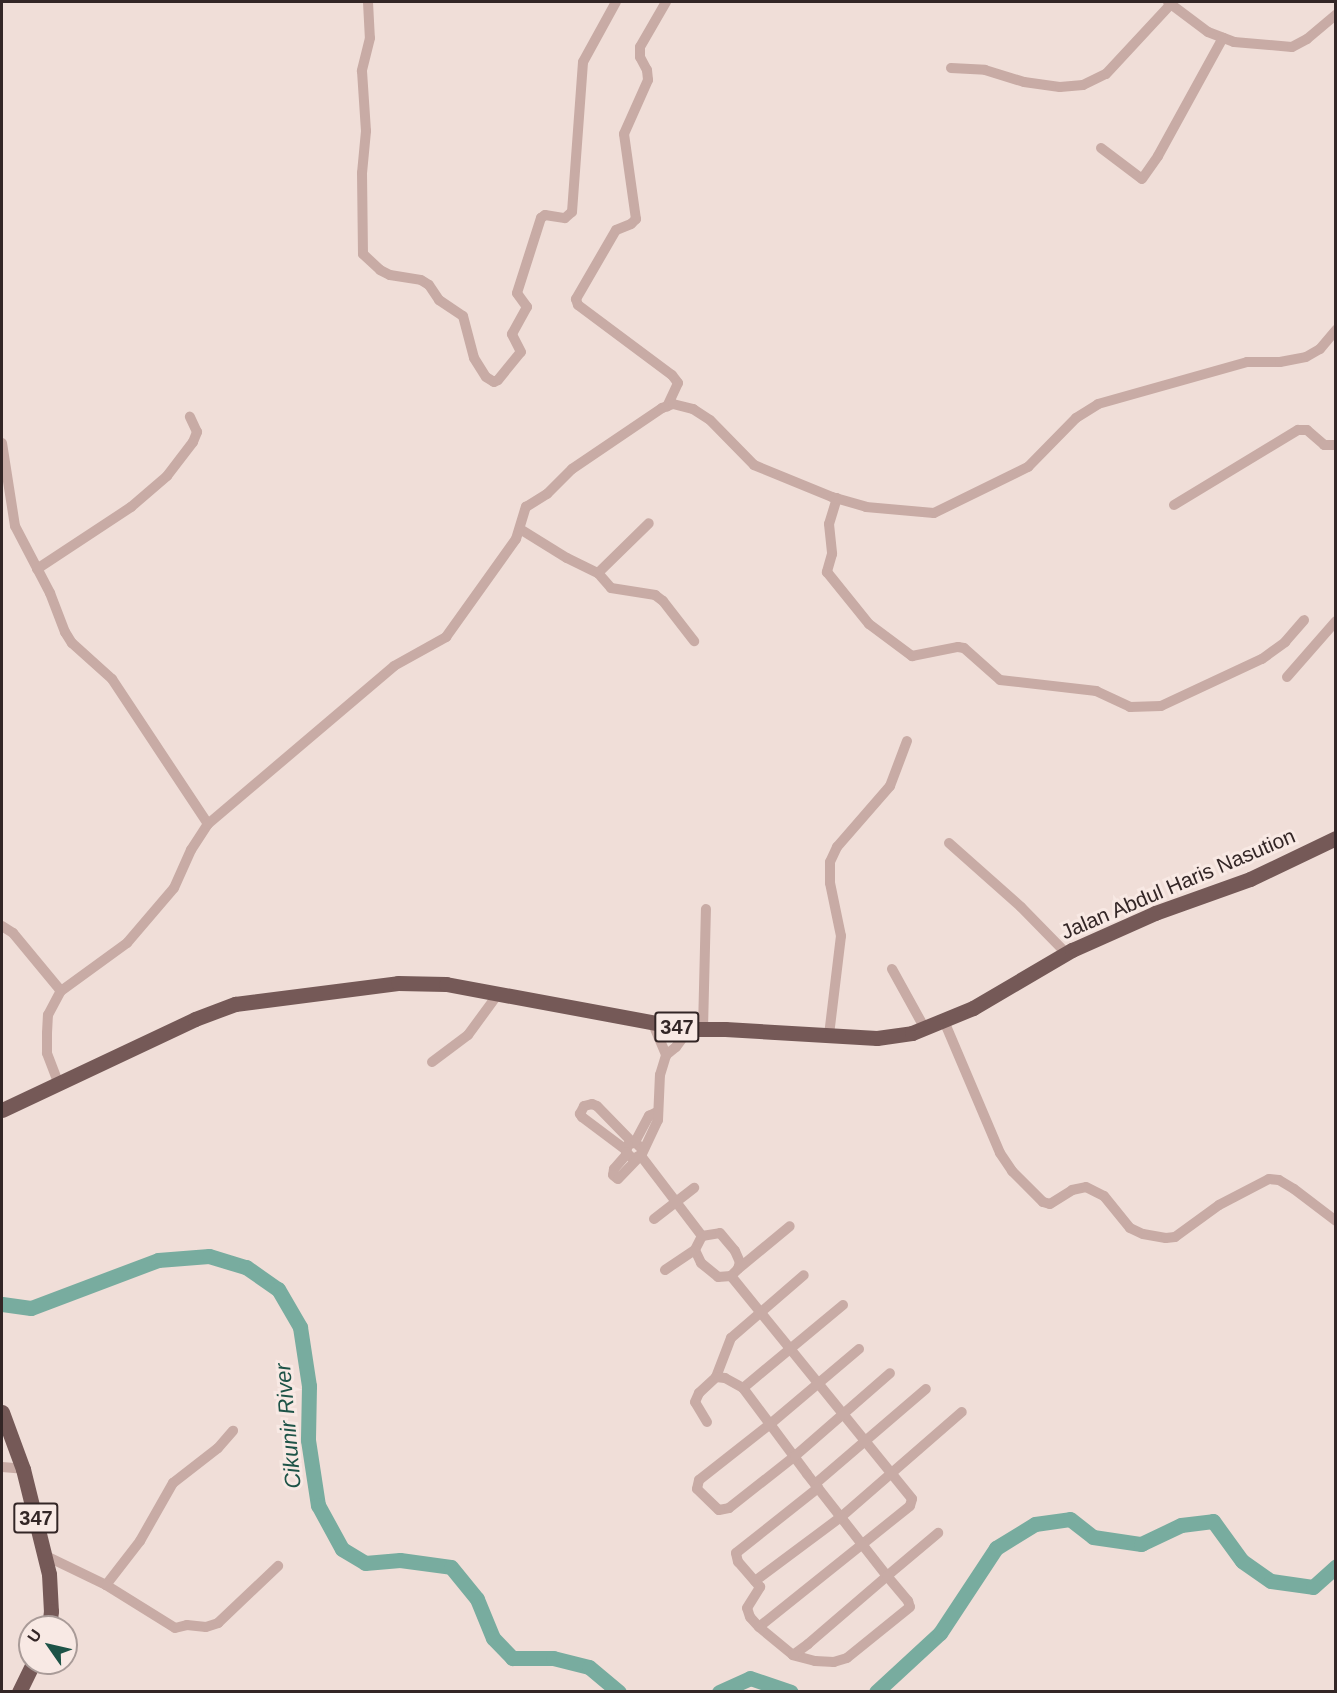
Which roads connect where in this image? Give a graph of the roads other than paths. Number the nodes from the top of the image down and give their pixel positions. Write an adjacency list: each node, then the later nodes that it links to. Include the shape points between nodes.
1 (368, 2): 2 (street, via 370,38 362,71 366,131 363,254 390,274 429,285 439,300 463,316 474,358 494,382 521,352 512,334 526,307 517,293 541,218 565,218 572,212 582,62)
2 (616, 2)
3 (666, 2): 10 (street, via 643,40 640,57 648,80 624,136 636,219 616,230 576,299 578,305 677,381)
4 (1170, 3): 6 (street, via 1208,32); 7 (street, via 1106,74 1083,85 1060,87 1024,82 985,70)
5 (1335, 15): 6 (street, via 1292,47)
6 (1223, 38): 8 (street, via 1142,179)
7 (951, 68)
8 (1101, 148)
9 (1335, 330): 15 (street, via 1320,349 1306,357 1247,362 1098,404 1076,418 1029,467 934,513 873,508)
10 (666, 407): 15 (street, via 684,405 693,409 710,420 754,465); 18 (street, via 572,469 547,494 530,503 523,512)
11 (190, 417): 19 (street, via 197,432 167,476 131,507)
12 (2, 443): 14 (street)
13 (1335, 445): 16 (street, via 1324,445 1307,430 1298,430)
14 (4, 474): 19 (street, via 15,526)
15 (837, 498): 21 (street, via 829,524 832,555 827,572 869,624 912,656 964,648 1000,680 1096,691 1130,706 1161,705 1262,659 1285,642)
16 (1174, 505)
17 (649, 523): 20 (street)
18 (520, 529): 20 (street); 26 (street, via 446,637 394,666)
19 (37, 569): 26 (street, via 68,637 112,679)
20 (598, 573): 23 (street, via 611,588 650,593 663,601)
21 (1304, 620)
22 (1335, 621): 24 (street)
23 (694, 641)
24 (1287, 677)
25 (907, 741): 39 (street, via 890,786 837,847 830,862 830,883 841,936)
26 (208, 824): 33 (street, via 174,888 127,943)
27 (1335, 838): 31 (main road, Jalan Abdul Haris Nasution / 347, via 1250,879 1155,912)
28 (949, 843): 31 (street)
29 (706, 909): 38 (street)
30 (2, 926): 33 (street, via 13,933)
31 (1066, 953): 35 (main road, Jalan Abdul Haris Nasution / 347)
32 (892, 969): 37 (street)
33 (61, 992): 42 (street, via 48,1015 47,1033 47,1053)
34 (498, 994): 36 (main road, Jalan Abdul Haris Nasution / 347); 41 (street, via 468,1035); 42 (main road, Jalan Abdul Haris Nasution / 347, via 446,984 398,983 235,1004)
35 (944, 1021): 37 (main road, Jalan Abdul Haris Nasution / 347); 48 (street, via 1000,1154 1043,1202 1050,1204 1072,1190 1086,1187 1104,1196 1130,1228 1166,1238 1175,1237 1219,1205 1269,1179 1294,1189)
36 (653, 1024): 38 (main road, Jalan Abdul Haris Nasution / 347); 40 (street)
37 (924, 1027): 39 (main road, Jalan Abdul Haris Nasution / 347, via 912,1033 877,1038)
38 (696, 1029): 39 (main road, Jalan Abdul Haris Nasution / 347); 40 (street)
39 (829, 1035)
40 (666, 1055): 44 (street, via 657,1112 649,1116)
41 (432, 1062)
42 (58, 1082): 43 (main road, Jalan Abdul Haris Nasution / 347)
43 (2, 1110)
44 (635, 1151): 44 (street, via 582,1117 584,1106 597,1106); 46 (street)
45 (694, 1188): 46 (street)
46 (676, 1202): 47 (street); 50 (street)
47 (654, 1219)
48 (1335, 1221)
49 (790, 1226): 53 (street)
50 (702, 1236): 51 (street); 53 (street, via 714,1232 723,1236 739,1258)
51 (695, 1250): 52 (street); 53 (street, via 701,1263 718,1277)
52 (664, 1270)
53 (735, 1273): 56 (street)
54 (804, 1275): 56 (street)
55 (843, 1305): 57 (street)
56 (760, 1311): 57 (street); 60 (street, via 728,1343)
57 (789, 1348): 61 (street); 62 (street)
58 (859, 1349): 61 (street)
59 (890, 1373): 66 (street)
60 (716, 1377): 62 (street); 67 (street, via 695,1402)
61 (819, 1384): 66 (street); 68 (street)
62 (743, 1388): 68 (street)
63 (926, 1389): 70 (street)
64 (2, 1412): 73 (main road, 347)
65 (962, 1412): 74 (street)
66 (843, 1413): 70 (street); 71 (street)
67 (707, 1422)
68 (769, 1425): 71 (street); 71 (street, via 697,1481 697,1489 719,1509 726,1510)
69 (233, 1431): 83 (street, via 218,1448 173,1483 140,1541)
70 (865, 1440): 74 (street); 75 (street)
71 (795, 1456): 75 (street)
72 (2, 1467): 73 (street)
73 (23, 1469): 79 (main road, 347)
74 (895, 1477): 76 (street); 78 (street, via 912,1499 911,1504)
75 (816, 1486): 76 (street); 82 (street, via 737,1551 738,1562)
76 (841, 1518): 78 (street); 82 (street)
77 (938, 1533): 81 (street)
78 (862, 1545): 81 (street); 85 (street)
79 (44, 1555): 83 (street); 84 (main road, 347, via 50,1574)
80 (278, 1566): 83 (street, via 211,1626 174,1628)
81 (887, 1576): 86 (street); 86 (street, via 909,1604 907,1611 847,1658 815,1661)
82 (755, 1581): 85 (street, via 759,1587 748,1612)
83 (106, 1585)
84 (50, 1615)
85 (759, 1627): 86 (street)
86 (794, 1655)
87 (27, 1675): 88 (main road)
88 (19, 1692)

